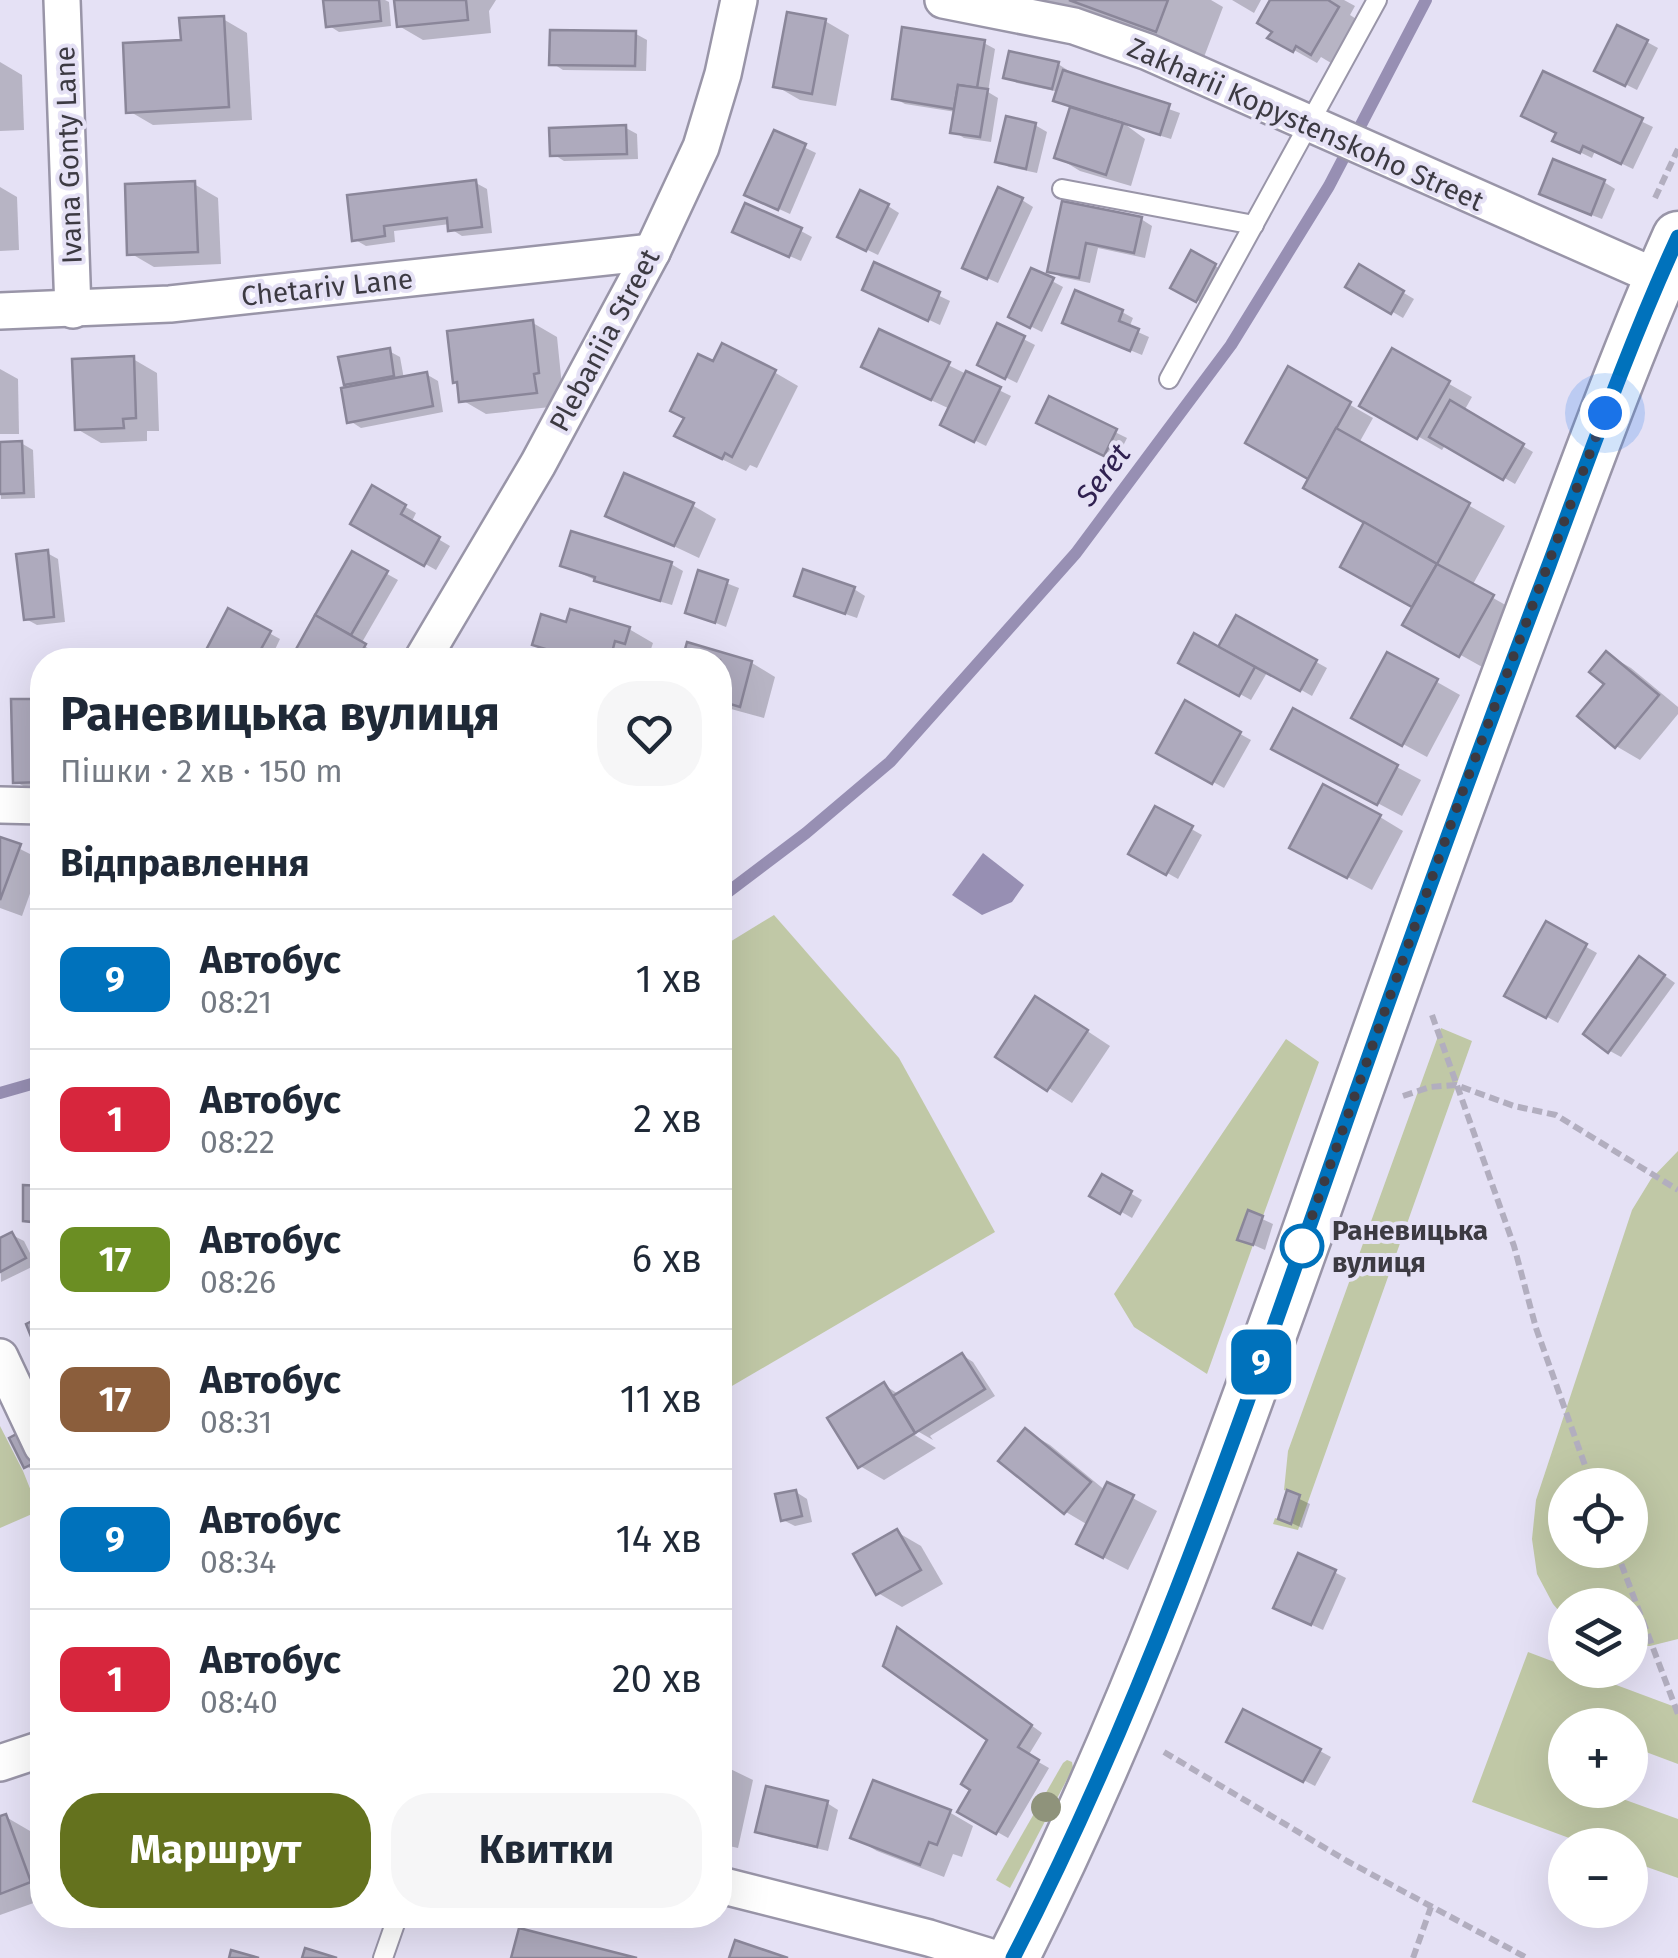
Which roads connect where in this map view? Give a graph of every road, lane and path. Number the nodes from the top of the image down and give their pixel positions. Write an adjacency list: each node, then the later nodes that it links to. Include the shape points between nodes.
1 (62, 0): 11 (street, Ivana Gonty Lane)
2 (739, 0): 8 (street, Plebaniia Street, via 702,147)
3 (943, 0): 5 (street, Zakharii Kopystenskoho Street, via 1074,26)
4 (1377, 0): 5 (lane)
5 (1318, 127): 7 (lane); 9 (street, Zakharii Kopystenskoho Street, via 1384,158)
6 (1062, 189): 7 (lane)
7 (1254, 225): 12 (lane)
8 (652, 252): 11 (street, Chetariv Lane); 13 (street, Plebaniia Street)
9 (1669, 258): 33 (main road, via 1461,796 1235,1434 1112,1751)
10 (0, 310): 11 (street, Chetariv Lane)
11 (73, 310)
12 (1169, 379)
13 (429, 648)
14 (0, 805): 15 (street)
15 (30, 806)
16 (1430, 1009): 17 (path)
17 (1456, 1085): 18 (path); 19 (path, via 1556,1115); 22 (path)
18 (1402, 1096)
19 (1678, 1190)
20 (0, 1357): 21 (street)
21 (30, 1421)
22 (1586, 1468)
23 (1623, 1568): 24 (path)
24 (1678, 1714)
25 (1164, 1752): 29 (path)
26 (30, 1753): 27 (street)
27 (0, 1763)
28 (732, 1888): 32 (street)
29 (1432, 1907): 34 (path); 35 (path)
30 (393, 1928): 31 (lane)
31 (383, 1958)
32 (994, 1958)
33 (1013, 1958)
34 (1413, 1958)
35 (1527, 1958)

